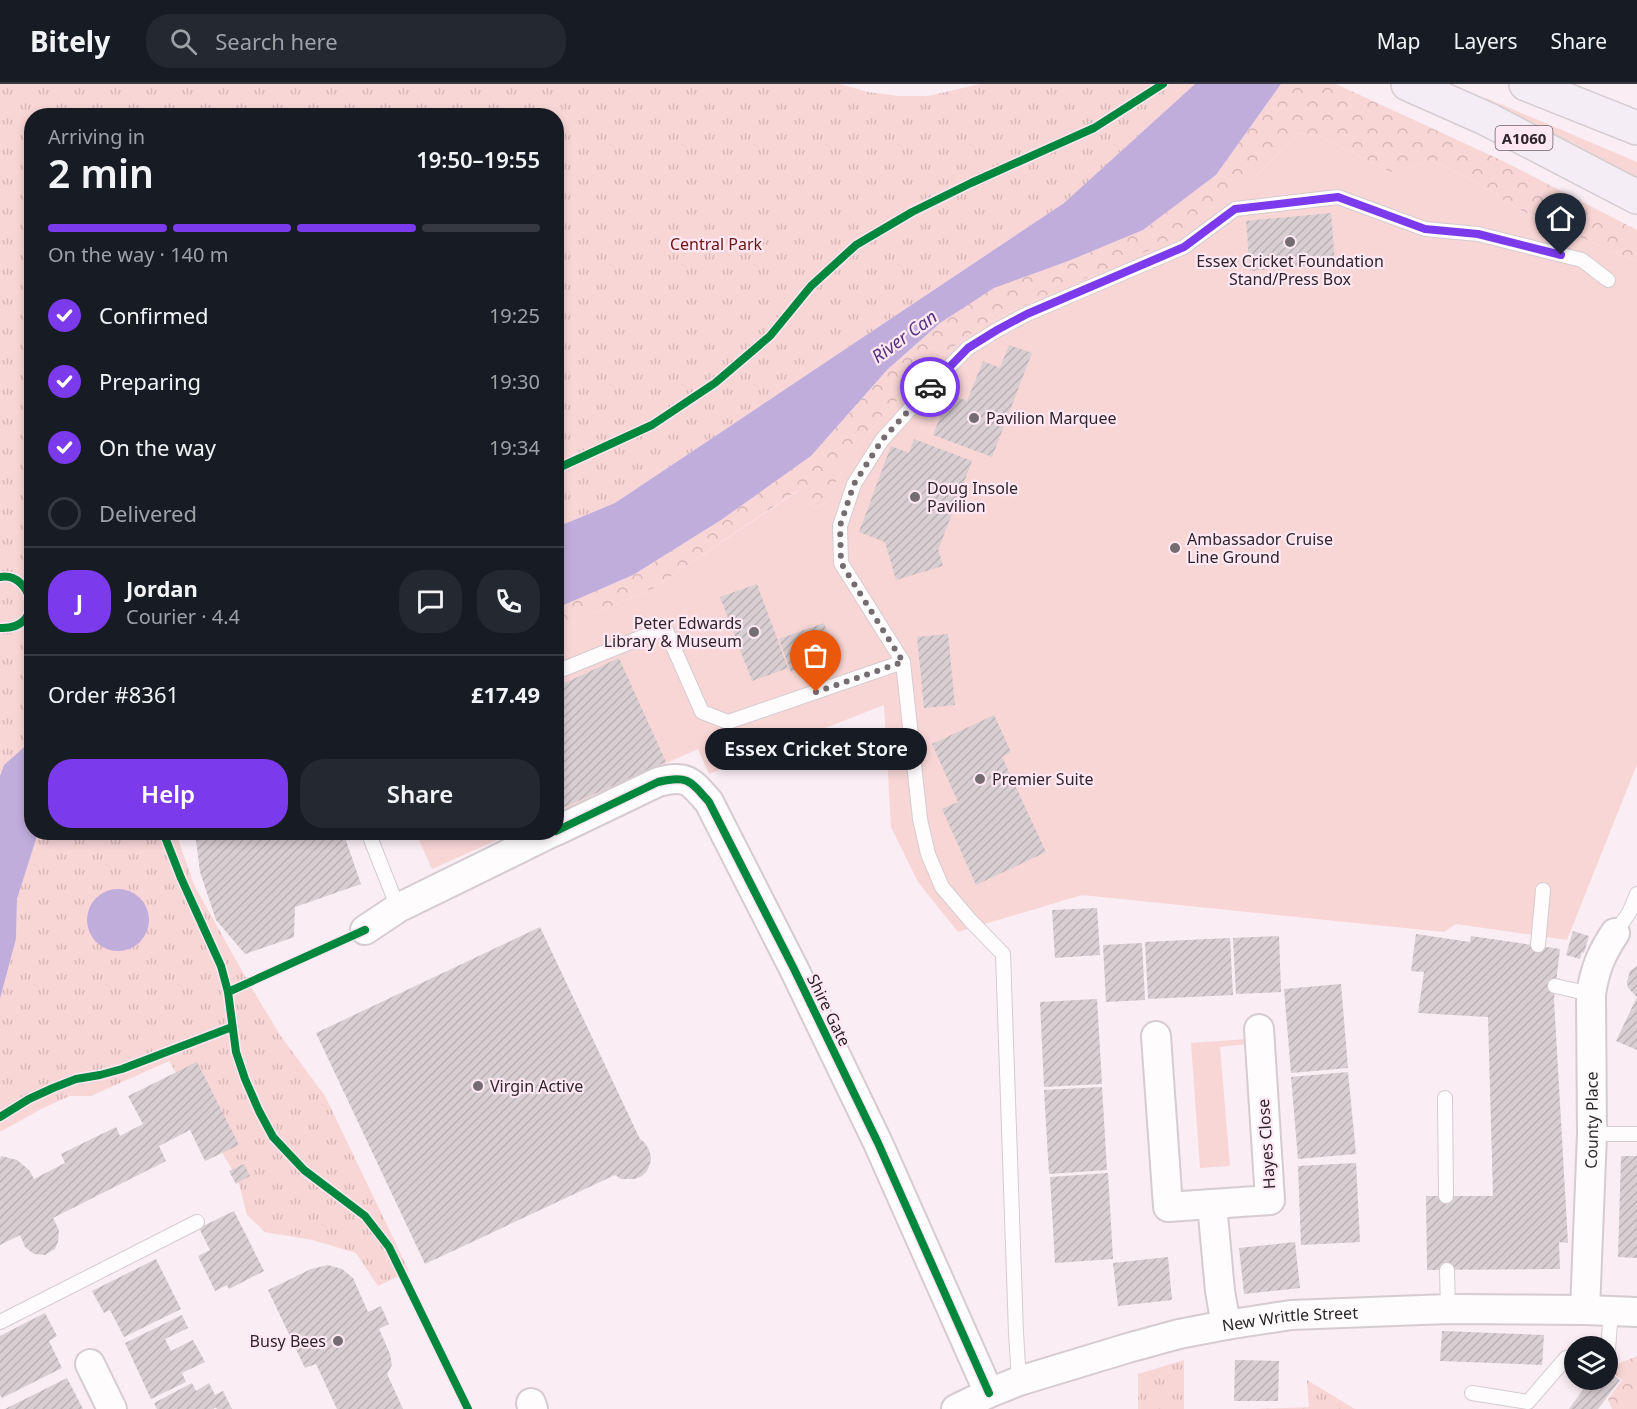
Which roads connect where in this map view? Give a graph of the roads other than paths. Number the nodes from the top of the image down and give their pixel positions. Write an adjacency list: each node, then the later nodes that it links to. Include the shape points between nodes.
1 (1408, 84): 4 (main road, A1060, via 1488,119)
2 (1526, 84): 3 (main road)
3 (1637, 128)
4 (1637, 197)
5 (1608, 280): 6 (lane, via 1582,260 1478,234 1425,229 1338,197 1235,209 1184,247 997,330 968,348 882,440 854,484 840,526 841,563)
6 (903, 662): 7 (lane, via 728,722 702,712 665,628); 35 (lane, via 920,819 928,854 942,887 1003,954)
7 (564, 669)
8 (564, 828): 36 (street, Shire Gate, via 676,777 694,784 709,802 873,1133)
9 (371, 840): 13 (lane)
10 (538, 840): 13 (street, Shire Gate)
11 (1543, 890): 16 (lane)
12 (1637, 894): 15 (lane)
13 (398, 908): 14 (street, Shire Gate)
14 (365, 930)
15 (1615, 933): 18 (street, County Place, via 1601,955)
16 (1538, 945)
17 (1555, 986): 18 (lane)
18 (1591, 994): 22 (street, County Place)
19 (1259, 1029): 25 (street, Hayes Close, via 1270,1200)
20 (1156, 1036): 25 (street, Hayes Close, via 1168,1207)
21 (1445, 1098): 24 (lane)
22 (1592, 1134): 23 (lane); 29 (street, County Place)
23 (1637, 1134)
24 (1446, 1196)
25 (1212, 1204): 31 (street)
26 (197, 1222): 30 (lane)
27 (1447, 1270): 28 (lane)
28 (1448, 1309): 29 (street, New Writtle Street); 31 (street, New Writtle Street, via 1291,1315)
29 (1611, 1311): 32 (lane)
30 (0, 1322)
31 (1226, 1325): 35 (street, New Writtle Street, via 1179,1334)
32 (1609, 1336)
33 (1564, 1360): 37 (lane, via 1528,1402)
34 (90, 1364): 38 (street)
35 (1019, 1382): 36 (street, New Writtle Street)
36 (989, 1393): 39 (street, New Writtle Street)
37 (1472, 1393)
38 (112, 1409)
39 (956, 1409)

